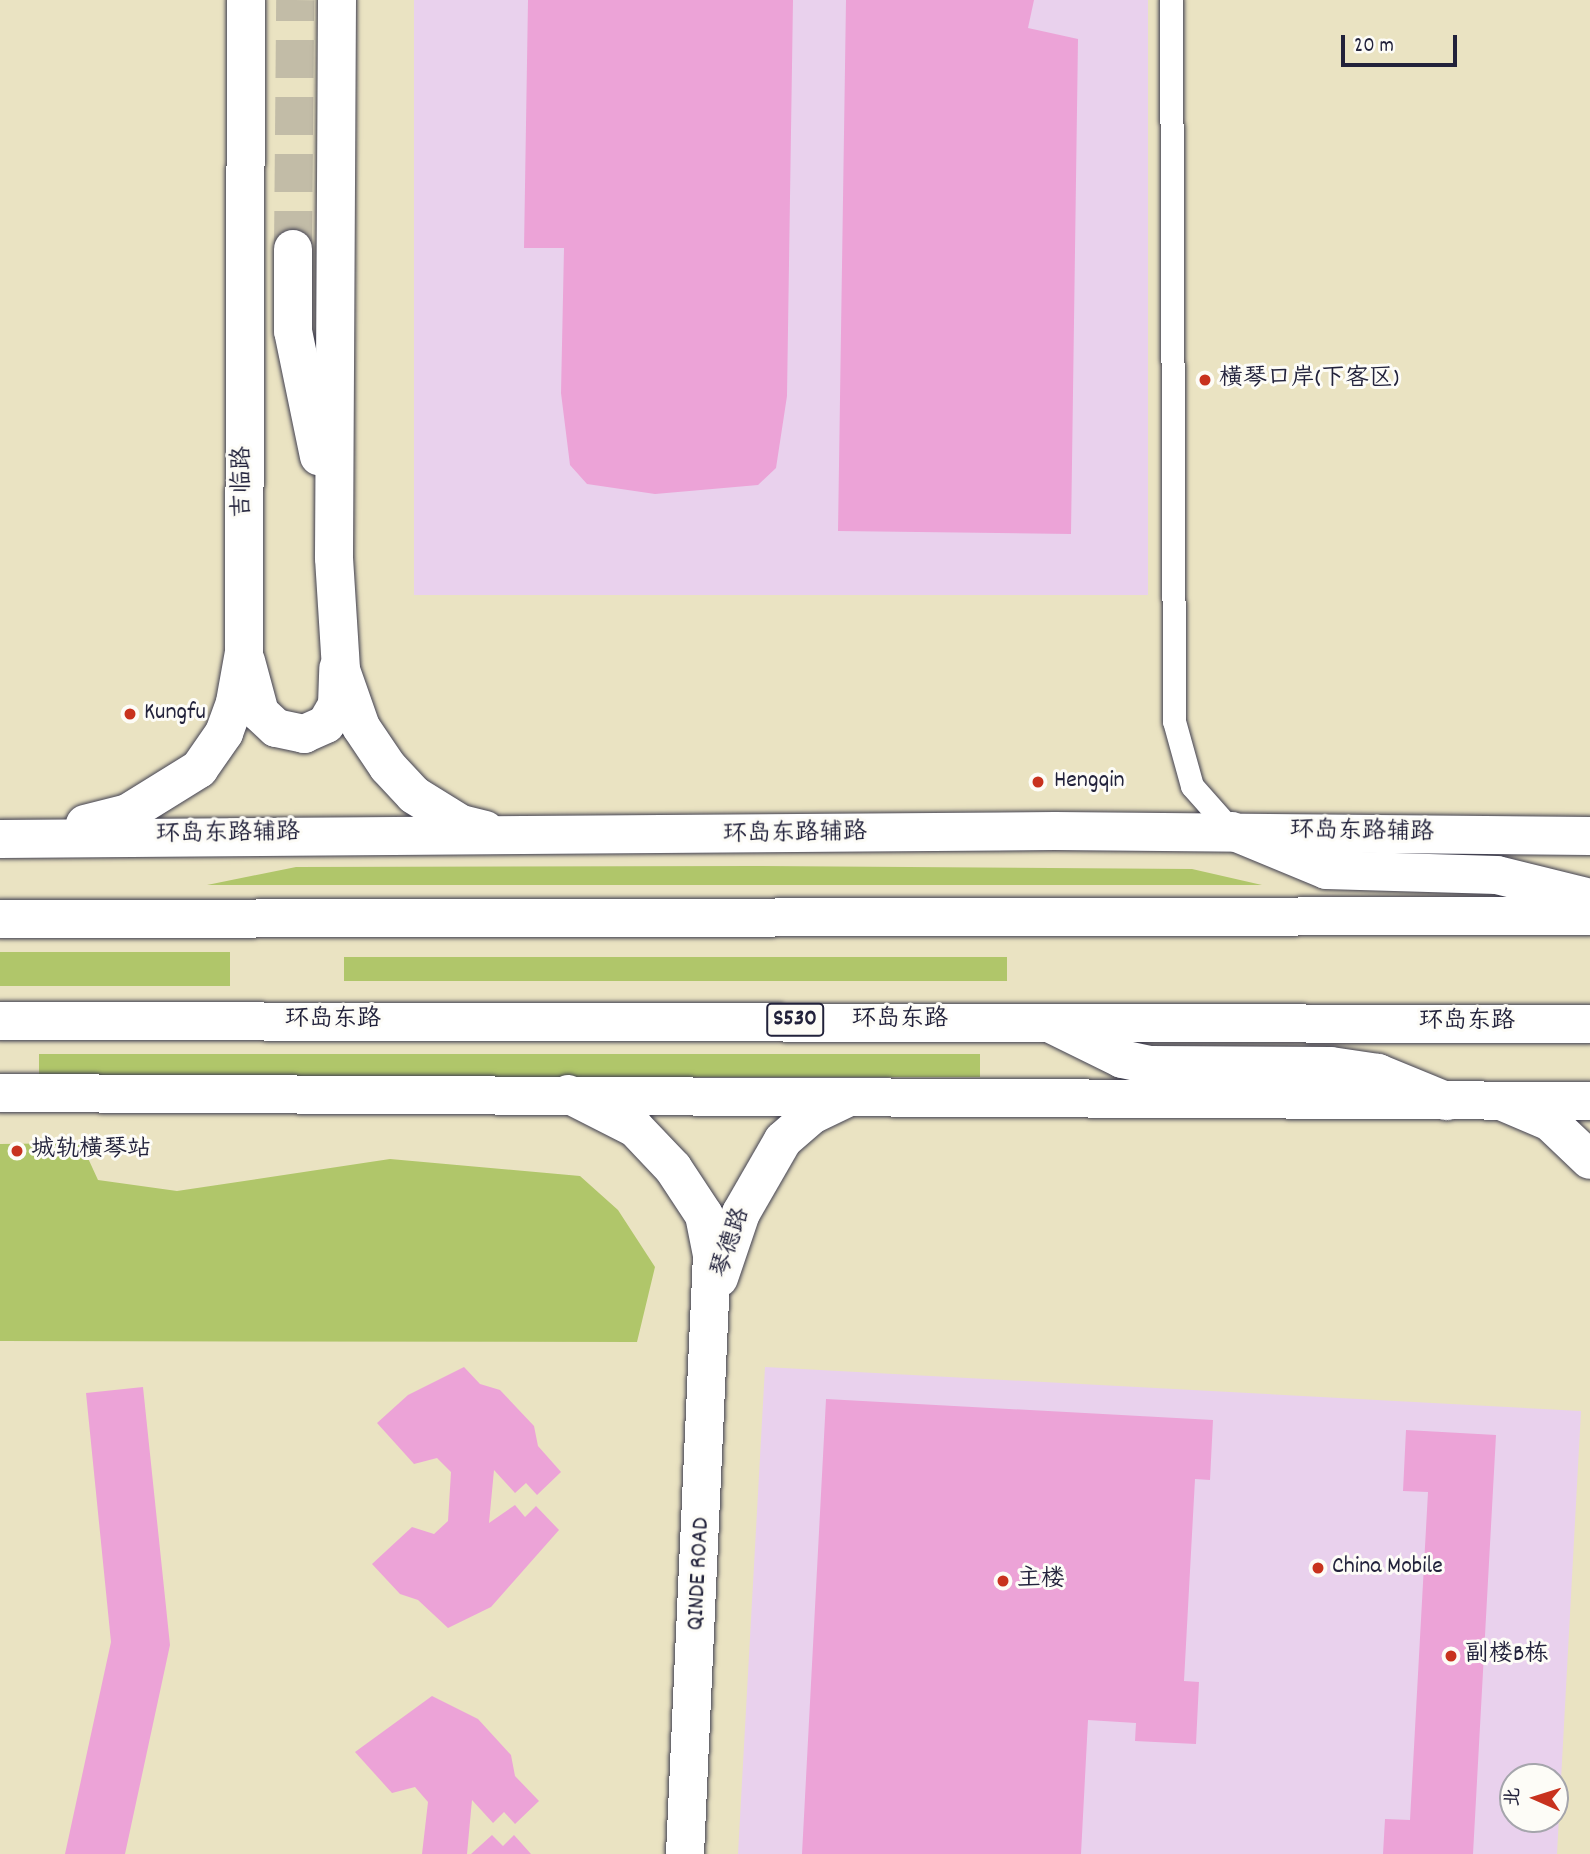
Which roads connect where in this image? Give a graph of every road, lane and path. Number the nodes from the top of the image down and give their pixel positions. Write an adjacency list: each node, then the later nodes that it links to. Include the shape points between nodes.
1 (246, 0): 6 (main road, 吉临路)
2 (337, 0): 5 (main road)
3 (1171, 0): 8 (lane, via 1174,721 1192,786)
4 (293, 248): 5 (main road, via 293,331)
5 (334, 558): 7 (main road)
6 (244, 652): 7 (main road, via 260,713 276,728 304,734 326,724 337,705); 10 (main road, 吉临路, via 224,733 199,769 128,813)
7 (339, 654): 11 (main road, via 361,727 414,795 461,824)
8 (1232, 831): 9 (main road, 环岛东路辅路); 11 (main road, 环岛东路辅路); 12 (main road, via 1325,870 1497,875)
9 (1590, 836)
10 (15, 839): 11 (main road, 环岛东路辅路, via 285,833)
11 (528, 839)
12 (1590, 898)
13 (1590, 916): 14 (main road)
14 (0, 919)
15 (0, 1021): 16 (main road, 环岛东路 / S530)
16 (1045, 1021): 17 (main road, 环岛东路 / S530); 21 (main road, via 1122,1059 1151,1065 1331,1066 1378,1073)
17 (1590, 1024)
18 (0, 1093): 19 (main road)
19 (568, 1094): 20 (main road); 25 (main road, 琴德路, via 635,1128 673,1168 704,1215)
20 (849, 1097): 21 (main road); 25 (main road, 琴德路, via 812,1115 760,1172)
21 (1446, 1101): 22 (main road)
22 (1501, 1101): 23 (main road); 24 (main road, via 1550,1122)
23 (1590, 1101)
24 (1590, 1160)
25 (714, 1294): 26 (main road, QINDE ROAD)
26 (685, 1854)

